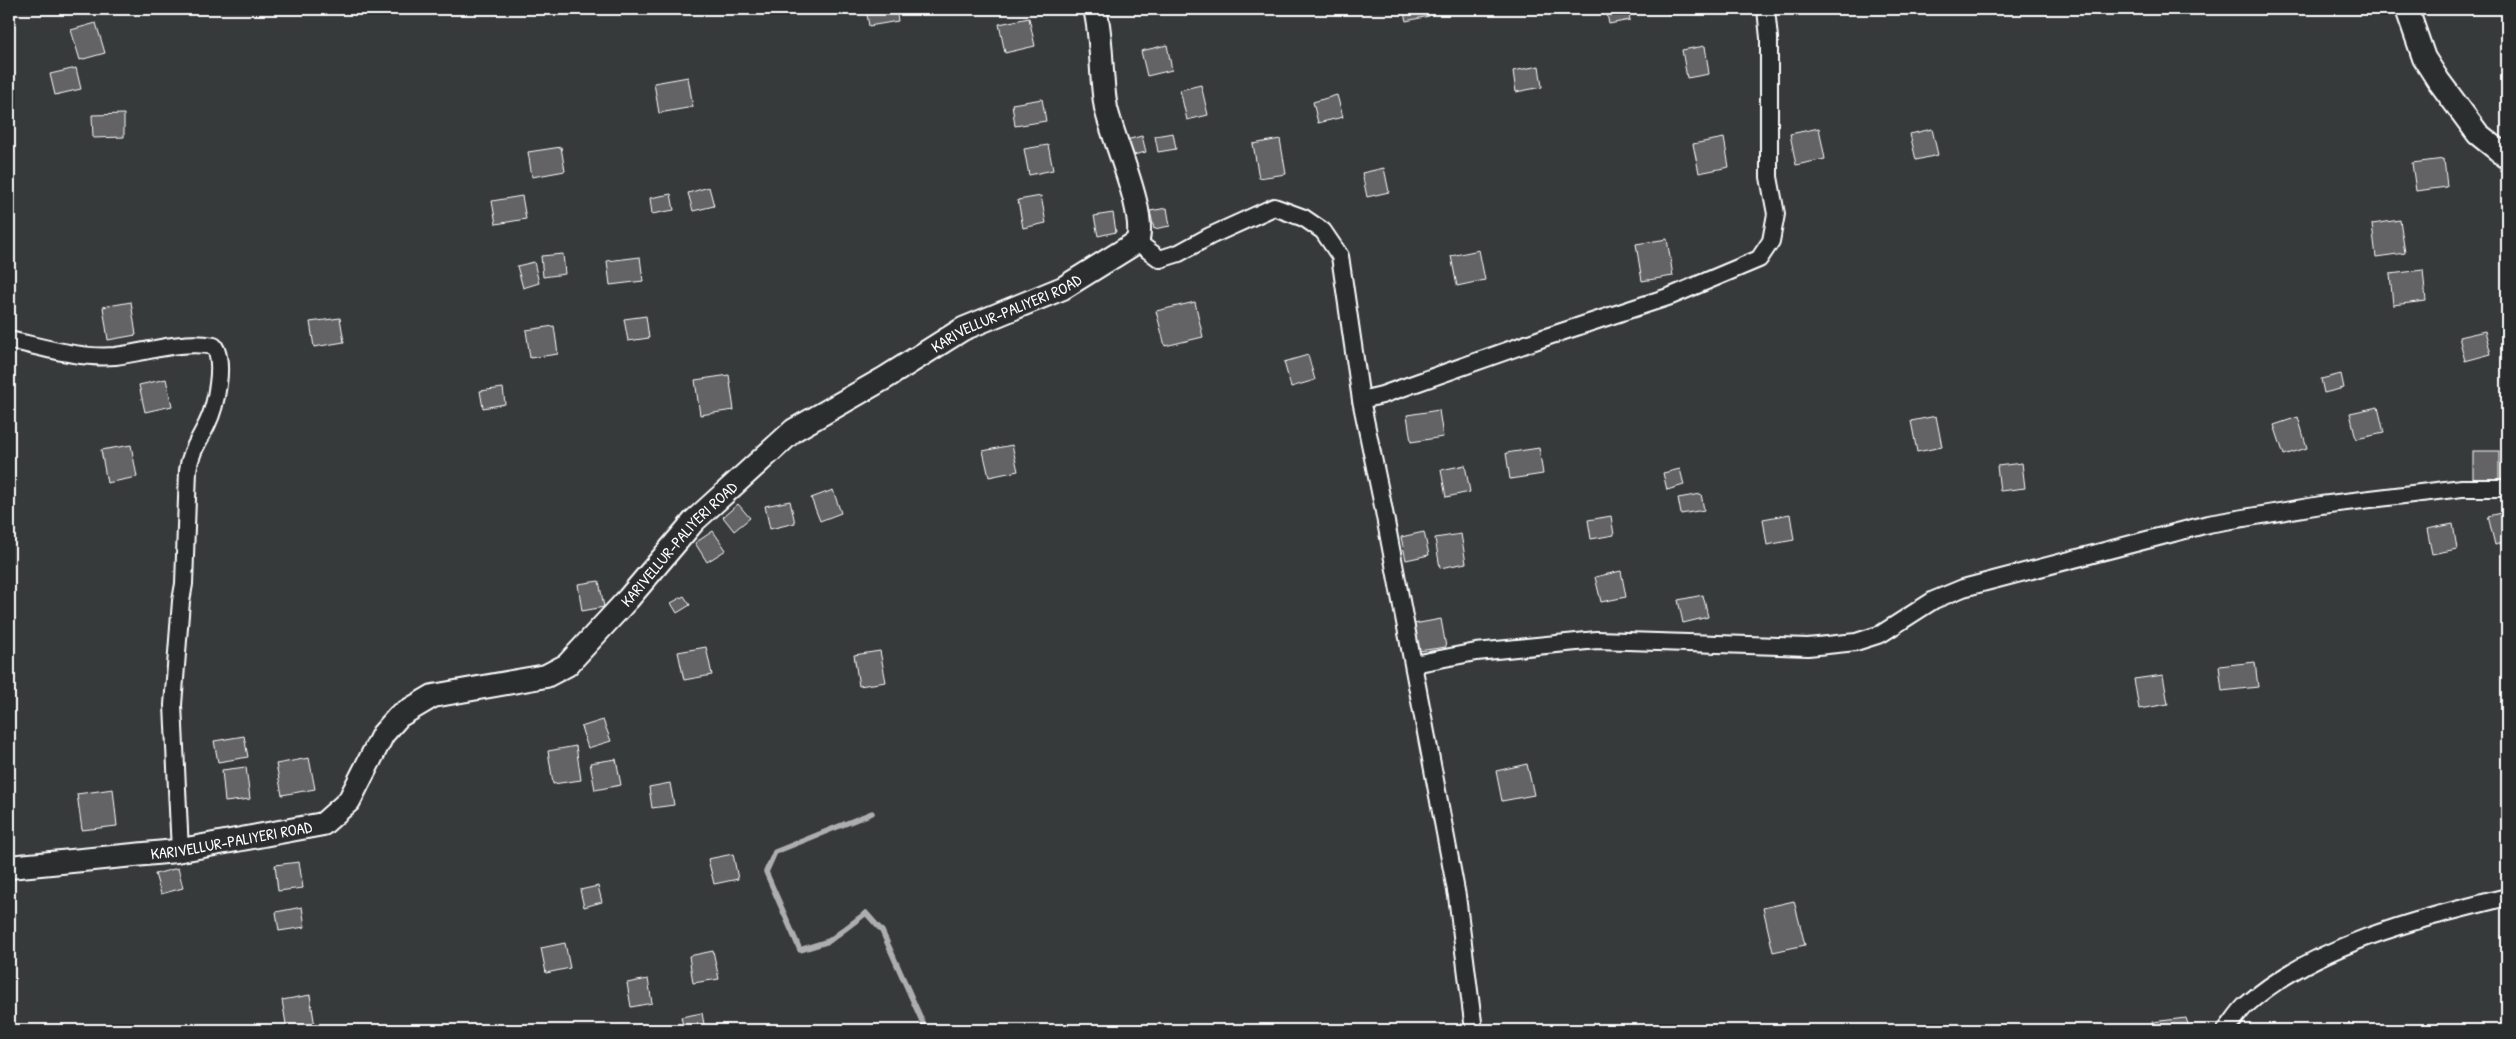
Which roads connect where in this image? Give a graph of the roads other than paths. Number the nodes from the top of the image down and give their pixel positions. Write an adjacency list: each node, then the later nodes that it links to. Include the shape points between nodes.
1 (1095, 9): 5 (main road, via 1106,108 1133,198 1140,233)
2 (1766, 9): 7 (street, via 1769,177 1776,214 1771,241 1759,259 1672,296)
3 (2407, 9): 4 (main road, via 2424,58 2438,80 2478,134)
4 (2507, 157)
5 (1136, 242): 7 (street, via 1160,259 1274,207 1304,218 1323,232 1340,256); 10 (main road, KARIVELLUR-PALIYERI ROAD, via 1063,288 963,329 794,430 694,521 628,600 567,665 546,676 433,696 399,716 383,734 349,801 323,824)
6 (9, 340): 10 (street, via 113,356 198,343 214,346 219,353 213,407 190,457 188,470 184,584 173,705)
7 (1361, 400): 9 (street)
8 (2507, 488): 9 (street, via 2453,489 2321,505 2208,524 1963,588 1934,600 1881,634 1856,642 1808,647 1597,640 1476,652)
9 (1414, 664): 13 (street, via 1457,896)
10 (180, 850): 11 (main road, KARIVELLUR-PALIYERI ROAD)
11 (9, 867)
12 (2507, 897): 14 (street, via 2416,920 2343,948 2289,974 2245,1007)
13 (1474, 1030)
14 (2226, 1030)

